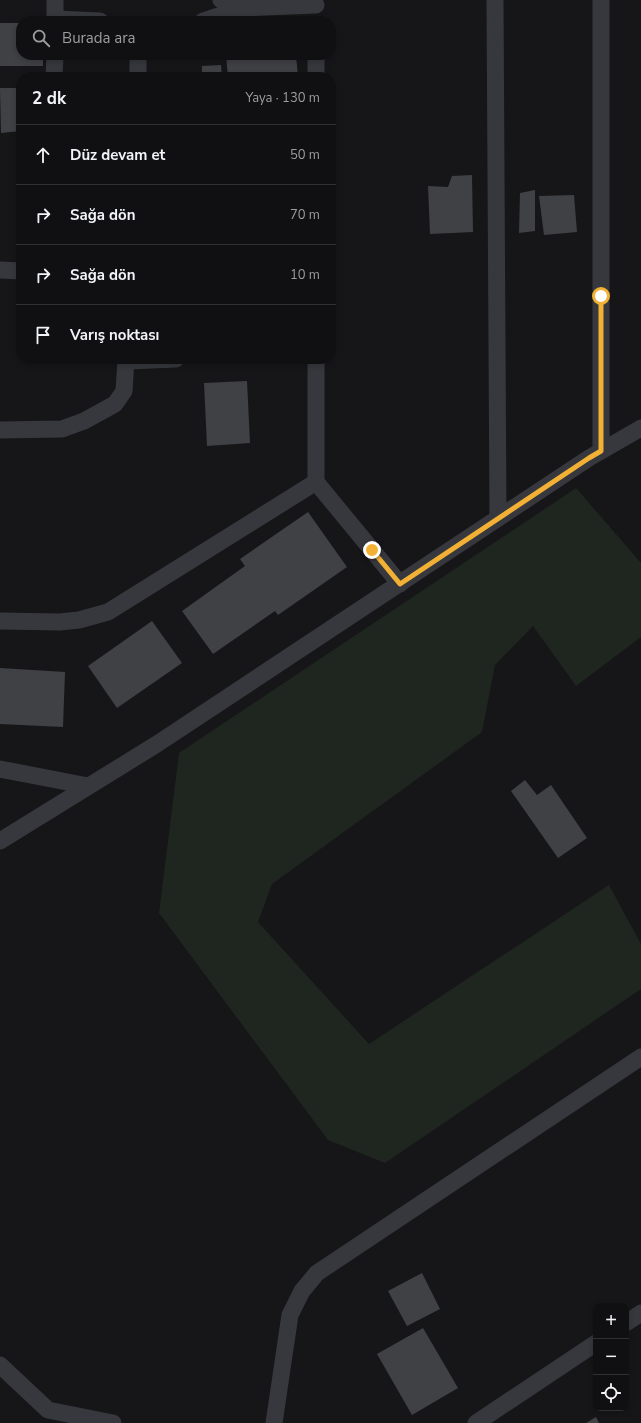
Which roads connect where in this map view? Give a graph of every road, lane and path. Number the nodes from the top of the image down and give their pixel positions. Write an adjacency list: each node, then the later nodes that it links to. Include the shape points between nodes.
1 (55, 0): 7 (street)
2 (221, 0): 5 (street)
3 (494, 0): 23 (street)
4 (601, 0): 21 (street)
5 (243, 8): 6 (street); 8 (street)
6 (316, 9)
7 (55, 16)
8 (218, 16)
9 (55, 60): 12 (street)
10 (138, 60): 13 (street)
11 (316, 60): 14 (street)
12 (54, 72)
13 (138, 72)
14 (316, 72)
15 (0, 270): 16 (street)
16 (16, 271)
17 (126, 364): 20 (street, via 124,391 115,404 84,421 62,429)
18 (316, 364): 22 (street)
19 (641, 428): 21 (street)
20 (0, 430)
21 (601, 451): 23 (street)
22 (316, 482): 24 (street); 25 (street, via 108,612 60,622)
23 (498, 518): 24 (street)
24 (400, 584): 27 (street, via 157,744)
25 (0, 621)
26 (0, 769): 27 (street)
27 (88, 786): 28 (street)
28 (0, 841)
29 (641, 1057): 36 (street, via 317,1273 302,1291 290,1315)
30 (641, 1313): 31 (street)
31 (629, 1321)
32 (593, 1345): 37 (street)
33 (0, 1365): 34 (street)
34 (46, 1416): 35 (street)
35 (113, 1423)
36 (274, 1423)
37 (476, 1423)

